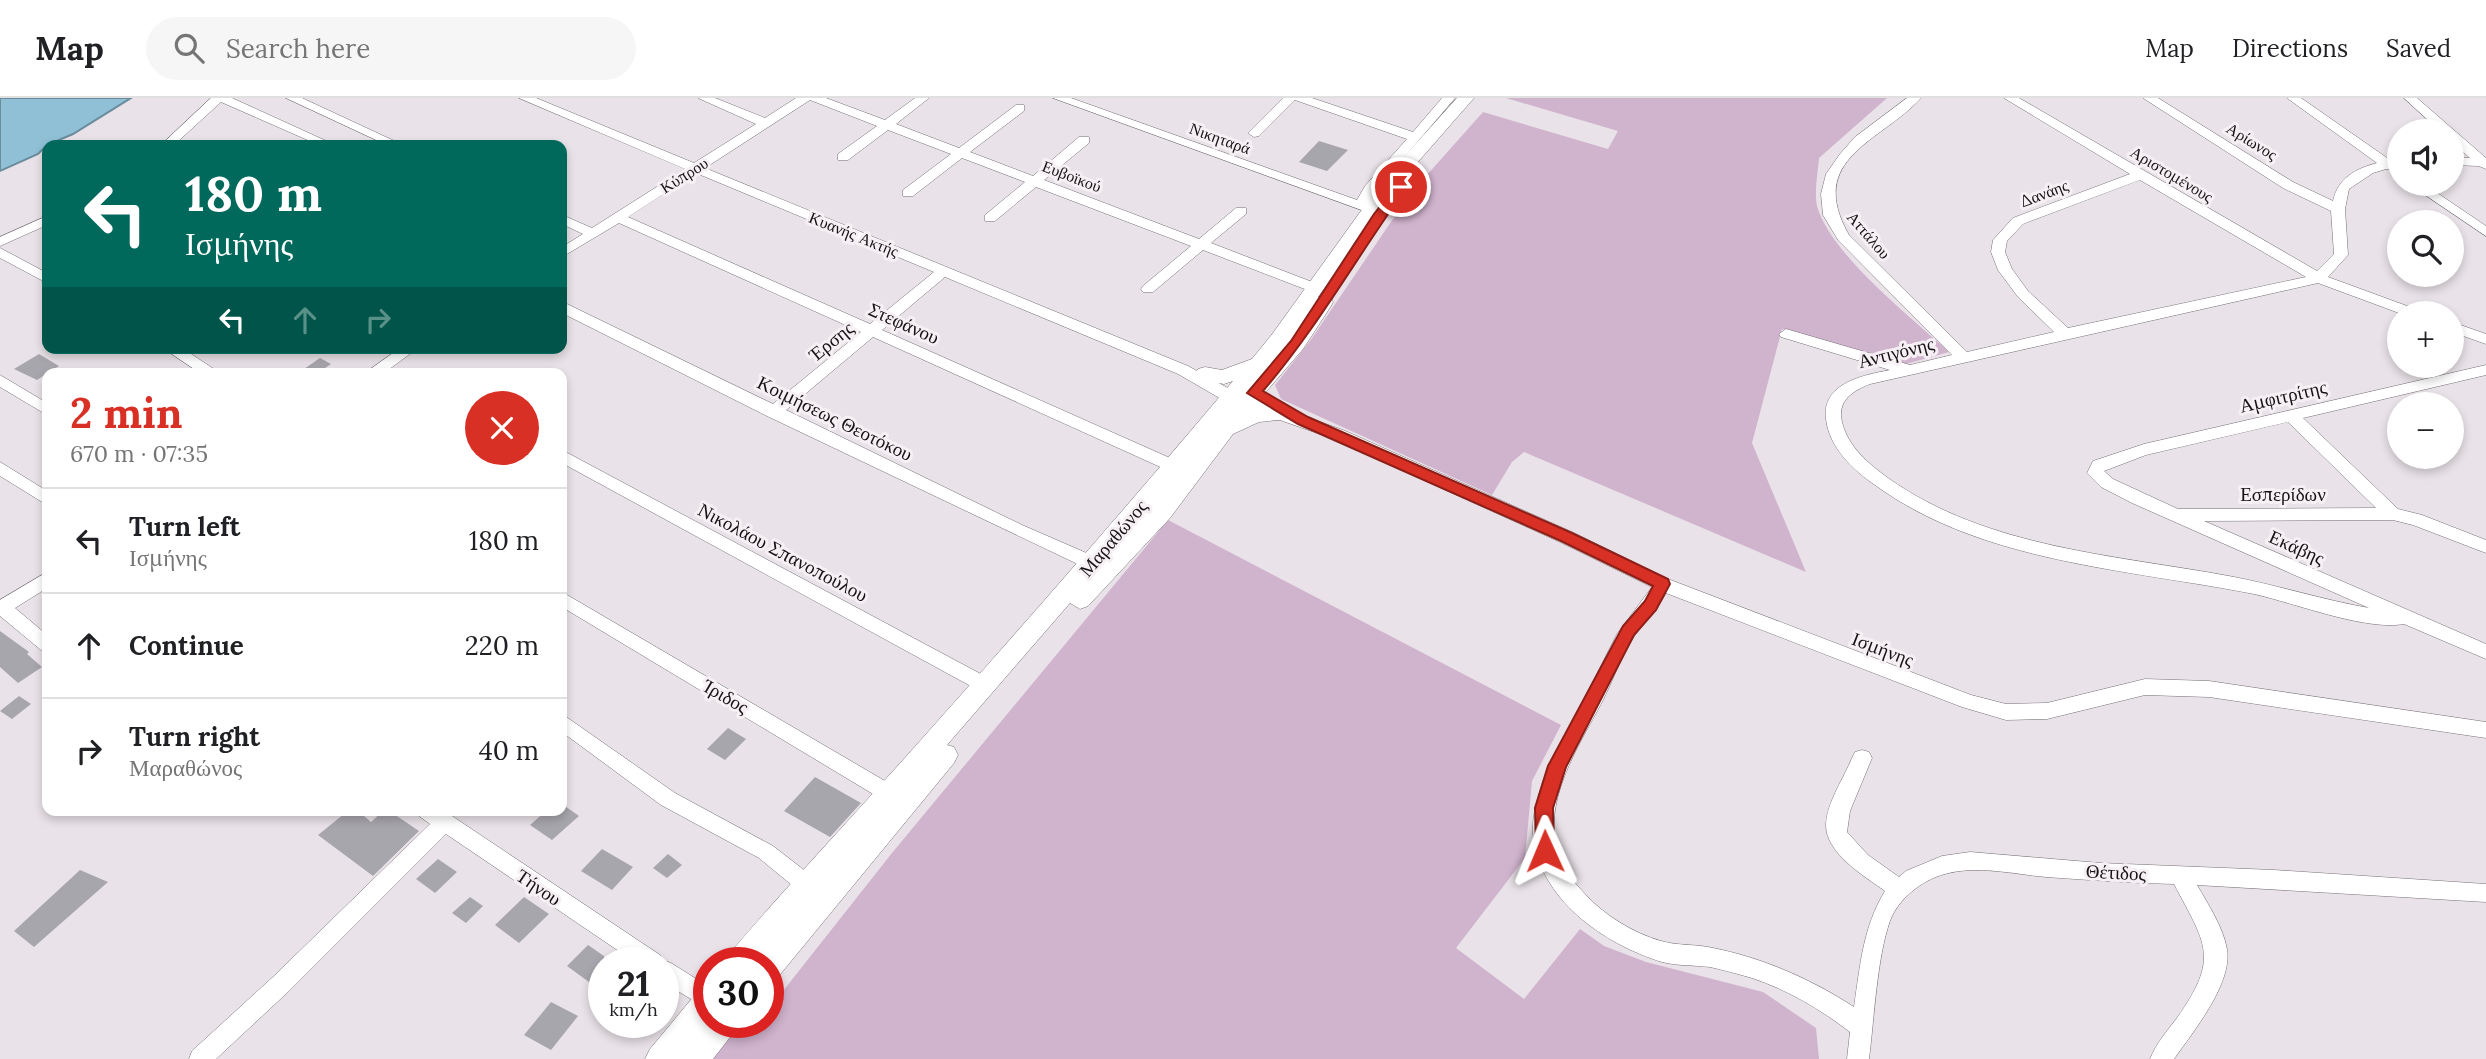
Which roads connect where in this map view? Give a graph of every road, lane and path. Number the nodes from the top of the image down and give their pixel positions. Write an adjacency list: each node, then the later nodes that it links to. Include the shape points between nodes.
1 (220, 98): 25 (street); 26 (street)
2 (292, 98): 27 (street)
3 (525, 98): 36 (street, Κυανής Ακτής)
4 (704, 98): 21 (street)
5 (805, 98): 21 (street, Κύπρου)
6 (815, 98): 22 (street, Ευβοϊκού)
7 (923, 98): 22 (street)
8 (1059, 98): 41 (street, Νικηταρά)
9 (1290, 98): 23 (street)
10 (1300, 98): 24 (street)
11 (1449, 98): 24 (street)
12 (1466, 98): 41 (main road, Μαραθώνος)
13 (1478, 98): 79 (main road, Μαραθώνος, via 1380,214 1296,344)
14 (1914, 98): 68 (street, Αττάλου, via 1838,162 1828,181 1829,211 1838,230 1864,260)
15 (2010, 98): 37 (street, Αριστομένους)
16 (2149, 98): 42 (street, Αρίωνος, via 2288,185)
17 (2293, 98): 32 (street)
18 (2410, 98): 20 (street)
19 (1020, 108): 30 (street)
20 (2434, 119)
21 (766, 123): 36 (street, Κύπρου)
22 (886, 125): 30 (street, Ευβοϊκού); 31 (street)
23 (1254, 133)
24 (1415, 137): 41 (street, via 1370,189 1363,202)
25 (173, 140)
26 (317, 140)
27 (386, 140)
28 (1084, 140): 38 (street)
29 (2464, 146): 34 (street)
30 (961, 153): 38 (street, Ευβοϊκού); 39 (street)
31 (843, 157)
32 (2387, 160)
33 (2464, 162): 34 (street)
34 (2484, 164)
35 (2387, 167): 42 (street, via 2361,174 2346,184)
36 (695, 168): 44 (street, Κύπρου); 54 (street, Κυανής Ακτής)
37 (2140, 174): 56 (street, Αριστομένους); 64 (street, Δανάης, via 2018,221 2000,240 1998,252 2005,270)
38 (1037, 181): 45 (street); 51 (street, Ευβοϊκού)
39 (908, 194)
40 (2434, 196): 48 (street)
41 (1370, 209): 57 (main road, Μαραθώνος)
42 (2338, 209): 56 (street, via 2342,255)
43 (1241, 211): 51 (street)
44 (618, 217): 49 (street, Κύπρου); 61 (street, Στεφάνου)
45 (990, 218)
46 (567, 221): 49 (street)
47 (42, 222): 50 (street)
48 (2486, 232)
49 (593, 233): 52 (street, Κύπρου)
50 (0, 242)
51 (1203, 243): 57 (street, Ευβοϊκού); 58 (street)
52 (567, 250)
53 (0, 252): 55 (street)
54 (944, 271): 61 (street, Έρσης); 74 (street, Κυανής Ακτής)
55 (42, 276)
56 (2318, 278): 59 (street, Αριστομένους); 64 (street, Αντιγόνης)
57 (1315, 288): 69 (main road, Μαραθώνος)
58 (1148, 289)
59 (2387, 303)
60 (567, 309): 81 (street, Κοιμήσεως Θεοτόκου)
61 (874, 331): 81 (street, Έρσης); 87 (street, Στεφάνου)
62 (2464, 331): 65 (street)
63 (1786, 334): 75 (street)
64 (2065, 334): 68 (street, Αντιγόνης)
65 (2486, 339)
66 (180, 354): 71 (street)
67 (401, 354): 70 (street)
68 (1963, 357): 75 (street, Αντιγόνης)
69 (1261, 360): 77 (main road, via 1230,375); 79 (main road, Μαραθώνος)
70 (387, 363): 72 (street); 73 (street)
71 (204, 368)
72 (380, 368)
73 (396, 368)
74 (1183, 370): 77 (street, Κυανής Ακτής); 79 (street, Κυανής Ακτής)
75 (1910, 370): 99 (street, Αντιγόνης, via 1852,386 1836,400 1833,419 1842,442 1866,470 1943,520 2036,548 2273,591 2390,620)
76 (2486, 370): 83 (street, Αμφιτρίτης)
77 (1205, 374): 79 (street, Κυανής Ακτής)
78 (0, 380): 80 (street)
79 (1242, 394): 82 (street); 84 (street); 85 (main road, Μαραθώνος); 87 (main road, Μαραθώνος)
80 (42, 407)
81 (773, 412): 94 (street, Κοιμήσεως Θεοτόκου)
82 (1281, 414): 84 (street); 85 (main road, via 1256,415)
83 (2291, 416): 89 (street, Αμφιτρίτης, via 2144,450 2099,465); 91 (street)
84 (1303, 421): 96 (street, Ισμήνης)
85 (1226, 429): 115 (main road, Μαραθώνος, via 1162,512 888,820)
86 (567, 459): 102 (street, Νικολάου Σπανοπούλου)
87 (1173, 466): 94 (main road, Μαραθώνος)
88 (0, 468): 90 (street)
89 (2095, 473): 92 (street, Εκάβης)
90 (42, 496)
91 (2393, 514): 92 (street, Εσπερίδων); 93 (street)
92 (2172, 515): 99 (street, Εκάβης)
93 (2486, 547)
94 (1092, 563): 102 (main road, Μαραθώνος)
95 (42, 582): 98 (street)
96 (1662, 584): 104 (street, Ισμήνης, via 1908,681 2006,712 2047,711 2145,687 2196,689); 117 (street, via 1651,606 1629,630 1557,766 1544,808 1545,851 1555,875 1597,919 1631,938 1656,950 1712,958 1800,986)
97 (567, 602): 106 (street, Ίριδος)
98 (1, 608): 100 (street)
99 (2403, 617): 101 (street, Εκάβης)
100 (42, 641)
101 (2486, 652)
102 (985, 685): 106 (main road, Μαραθώνος)
103 (567, 726): 110 (street, via 668,799 766,852)
104 (2486, 730)
105 (1862, 758): 111 (street, via 1836,825 1839,837 1847,849)
106 (890, 794): 110 (main road, Μαραθώνος)
107 (434, 816): 108 (street, Τήνου)
108 (444, 823): 113 (street, Τήνου); 119 (street)
109 (2180, 875): 111 (street, Θέτιδος, via 1970,861 1942,865 1913,878); 112 (street, Θέτιδος); 123 (street, via 2216,950 2216,968)
110 (806, 884): 114 (main road, Μαραθώνος)
111 (1900, 890): 117 (street, Θέτιδος, via 1881,916 1874,940)
112 (2486, 893)
113 (630, 947)
114 (753, 947)
115 (784, 948)
116 (693, 1019): 120 (main road)
117 (1862, 1027): 122 (street, Θέτιδος)
118 (711, 1038): 121 (main road)
119 (200, 1059)
120 (660, 1059)
121 (694, 1059)
122 (1858, 1059)
123 (2161, 1059)

